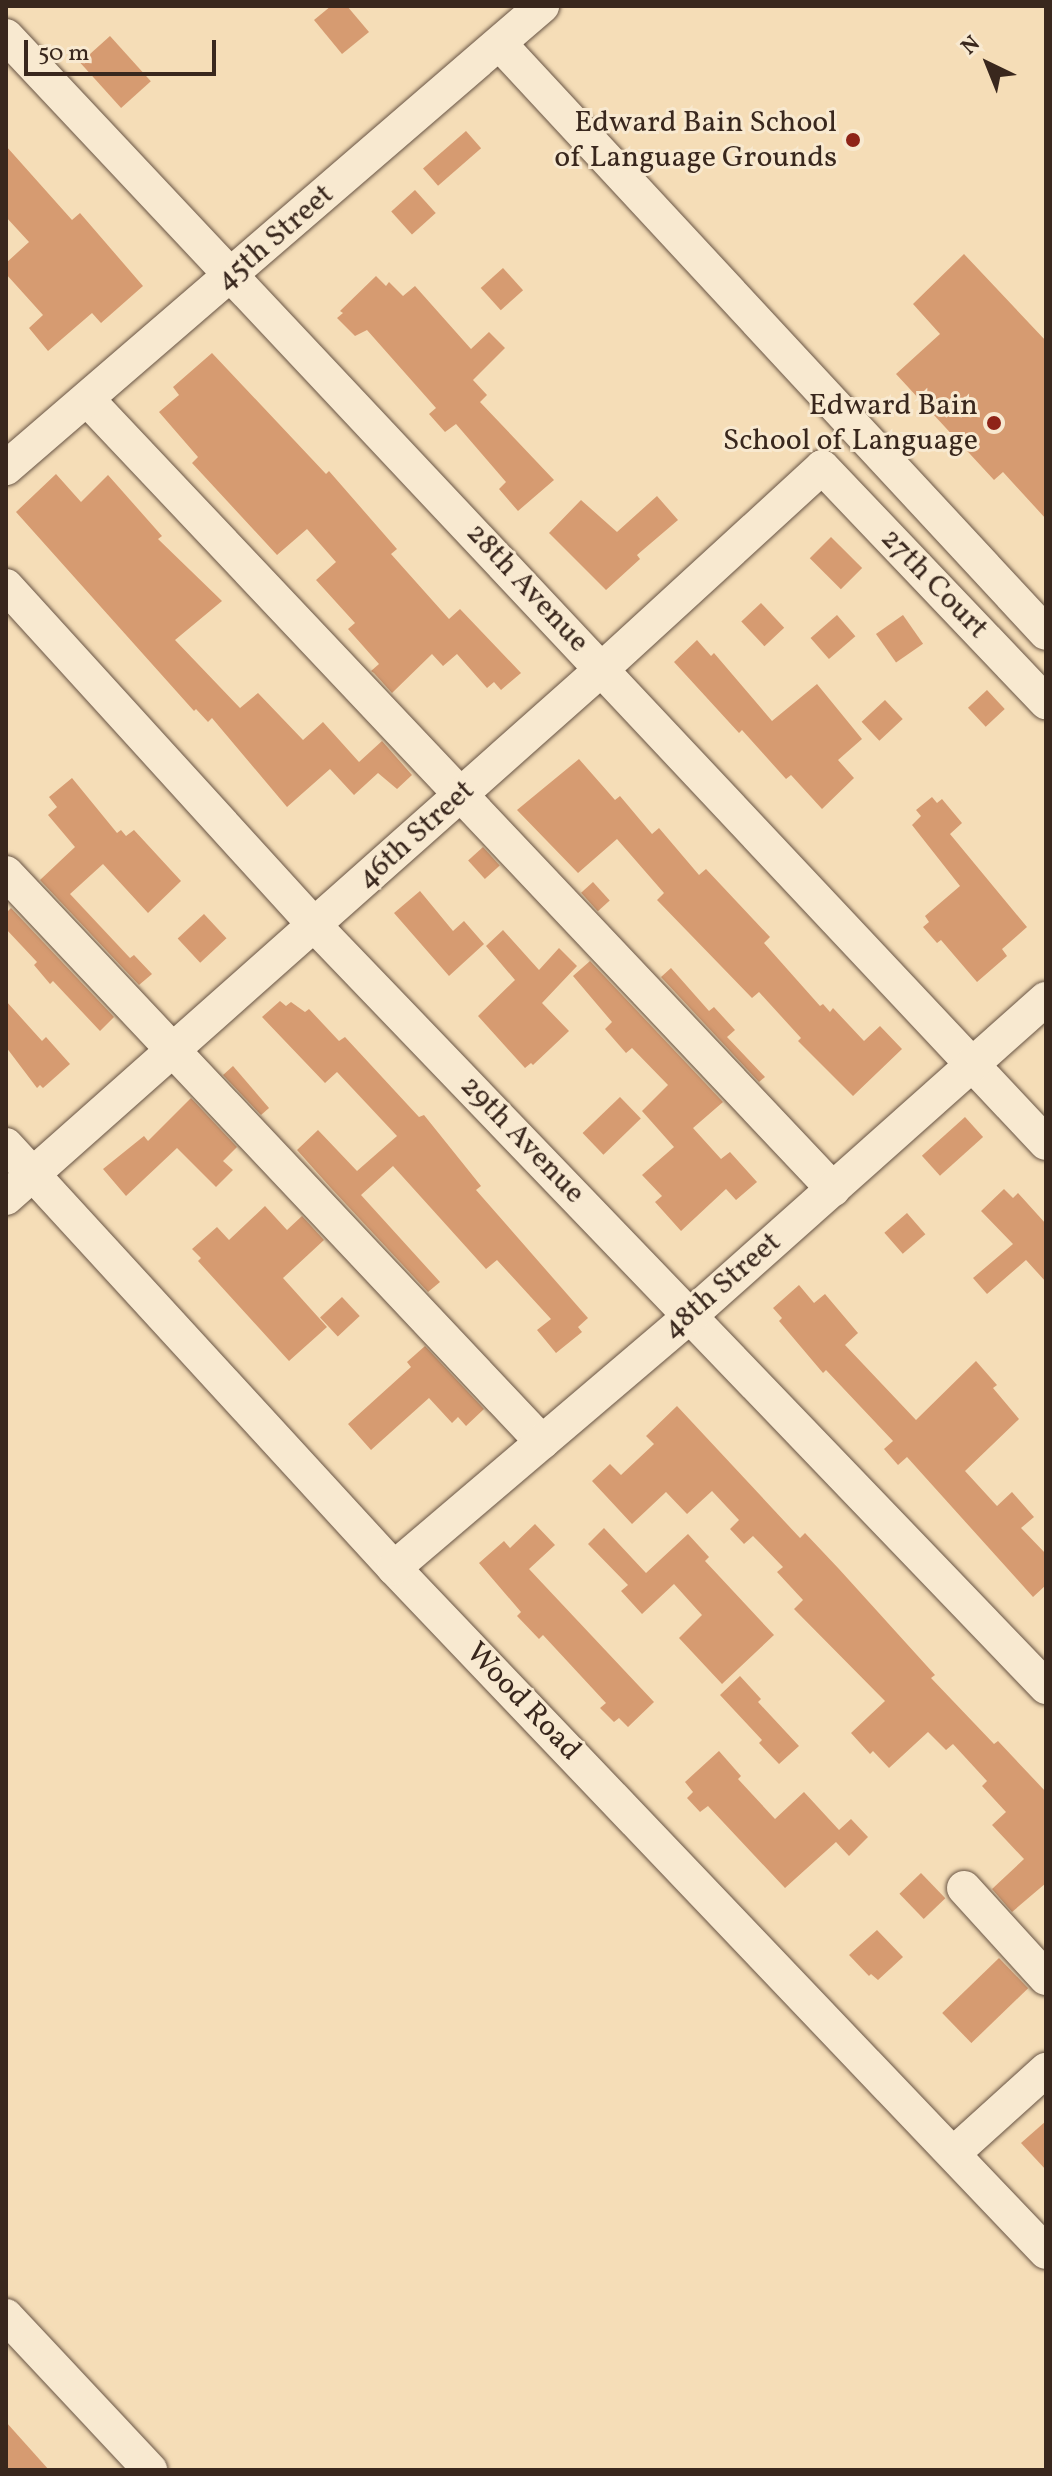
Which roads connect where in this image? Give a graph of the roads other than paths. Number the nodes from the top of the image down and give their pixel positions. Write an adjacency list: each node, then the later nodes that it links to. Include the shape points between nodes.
1 (542, 6): 3 (street, 45th Street)
2 (6, 36): 4 (street, 28th Avenue)
3 (500, 44): 4 (street, 45th Street); 9 (street)
4 (232, 275): 5 (street, 45th Street); 10 (street, 28th Avenue)
5 (87, 399): 7 (street, 45th Street); 12 (street)
6 (822, 467): 10 (street, 46th Street); 11 (street, 27th Court)
7 (6, 468)
8 (6, 586): 14 (street, 29th Avenue)
9 (1046, 633)
10 (603, 668): 12 (street, 46th Street); 17 (street, 28th Avenue)
11 (1046, 702)
12 (460, 796): 14 (street, 46th Street); 21 (street)
13 (6, 873): 16 (street)
14 (314, 925): 16 (street, 46th Street); 23 (street, 29th Avenue)
15 (1046, 999): 17 (street, 48th Street)
16 (174, 1050): 20 (street, 46th Street); 24 (street)
17 (973, 1064): 18 (street, 28th Avenue); 21 (street, 48th Street)
18 (1046, 1143)
19 (6, 1145): 20 (street, Wood Road)
20 (34, 1174): 22 (street, 46th Street); 25 (street, Wood Road)
21 (833, 1189): 23 (street, 48th Street)
22 (6, 1198)
23 (691, 1315): 24 (street, 48th Street); 26 (street, 29th Avenue)
24 (542, 1442): 25 (street, 48th Street)
25 (394, 1568): 30 (street, Wood Road)
26 (1046, 1687)
27 (964, 1888): 28 (street)
28 (1046, 1978)
29 (1046, 2070): 30 (street)
30 (954, 2153): 31 (street, Wood Road)
31 (1046, 2252)
32 (6, 2316): 33 (street)
33 (150, 2470)

